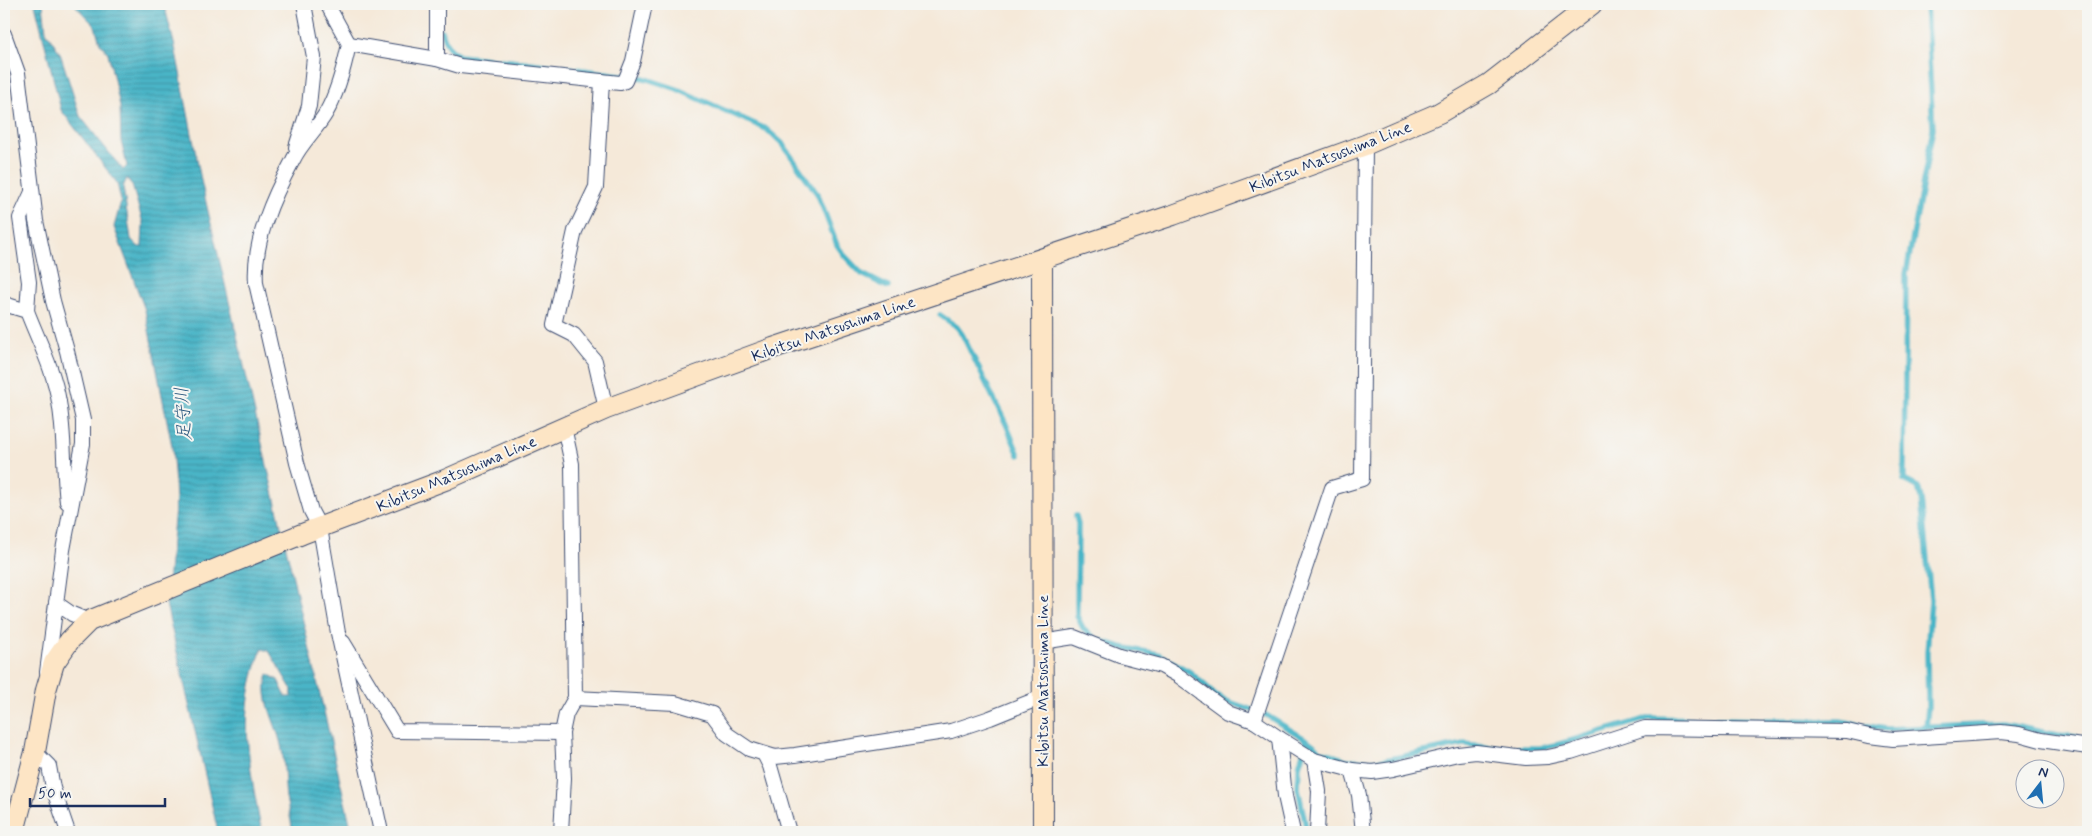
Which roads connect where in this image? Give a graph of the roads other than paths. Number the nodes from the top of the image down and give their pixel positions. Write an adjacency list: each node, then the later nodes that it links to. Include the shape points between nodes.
1 (304, 4): 11 (street, via 314,57 309,106)
2 (327, 4): 7 (street)
3 (438, 4): 8 (street)
4 (645, 4): 9 (street, via 628,76 620,83)
5 (1592, 4): 10 (main road, Kibitsu Matsushima Line, via 1489,84 1439,113)
6 (4, 34): 12 (street, via 18,73)
7 (349, 44): 8 (street); 11 (street, via 344,69 326,113)
8 (437, 59): 9 (street, via 460,66)
9 (602, 81): 16 (street, via 596,186 575,231 554,325 574,335 595,361)
10 (1365, 145): 13 (main road, Kibitsu Matsushima Line); 27 (street, via 1362,478 1332,488)
11 (293, 159): 19 (street, via 264,225 255,264 256,283 311,511)
12 (32, 191): 15 (street, via 20,218 28,282); 18 (street, via 52,301 83,420 83,444)
13 (1042, 259): 16 (main road, Kibitsu Matsushima Line, via 773,348); 23 (main road, Kibitsu Matsushima Line)
14 (4, 304): 15 (street)
15 (27, 311): 18 (street, via 49,364 59,399)
16 (606, 409): 17 (main road, Kibitsu Matsushima Line)
17 (564, 427): 19 (main road, Kibitsu Matsushima Line, via 445,480); 26 (street, via 572,464)
18 (69, 515): 20 (street)
19 (311, 531): 21 (main road, Kibitsu Matsushima Line); 22 (street)
20 (56, 603): 21 (street); 24 (street)
21 (89, 621): 24 (main road, Kibitsu Matsushima Line, via 54,663)
22 (338, 633): 28 (street, via 397,731); 37 (street)
23 (1042, 642): 25 (main road, Kibitsu Matsushima Line); 27 (street, via 1074,637 1112,653 1161,666 1228,712)
24 (46, 690): 31 (main road, Kibitsu Matsushima Line)
25 (1042, 697): 32 (street, via 952,732 795,755); 40 (main road, Kibitsu Matsushima Line)
26 (575, 698): 28 (street, via 566,714); 32 (street, via 675,703 693,708 712,714 727,734 749,749)
27 (1256, 715): 29 (street)
28 (562, 733): 38 (street)
29 (1278, 738): 33 (street); 41 (street)
30 (2088, 747): 34 (street, via 2001,732 1892,738 1847,731 1645,728 1548,757 1526,758 1476,752 1393,769)
31 (35, 752): 35 (main road, Kibitsu Matsushima Line); 36 (street, via 49,766 55,796)
32 (764, 754): 39 (street)
33 (1312, 758): 34 (street); 42 (street, via 1319,791)
34 (1352, 770): 43 (street, via 1359,794)
35 (14, 832)
36 (68, 832)
37 (381, 832)
38 (561, 832)
39 (789, 832)
40 (1044, 832)
41 (1293, 832)
42 (1317, 832)
43 (1363, 832)

